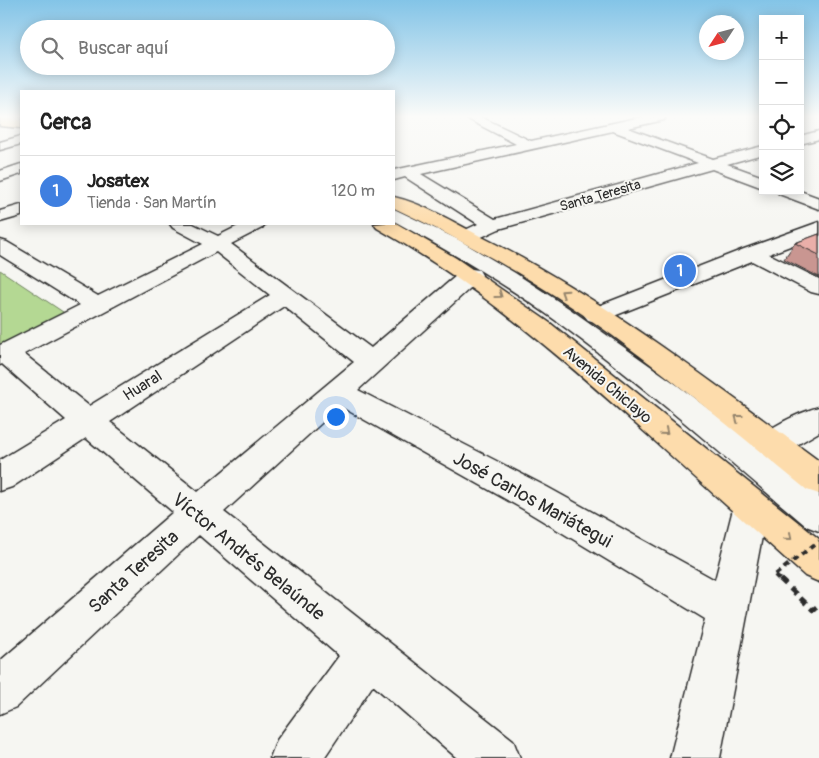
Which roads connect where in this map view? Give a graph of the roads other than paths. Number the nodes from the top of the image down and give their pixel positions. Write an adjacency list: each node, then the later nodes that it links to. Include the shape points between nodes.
1 (496, 152): 8 (street)
2 (681, 152): 5 (street)
3 (754, 152): 5 (street, Santa Teresita)
4 (0, 164): 6 (street)
5 (712, 164): 10 (street); 20 (street, Santa Teresita)
6 (20, 169)
7 (20, 169): 9 (street)
8 (401, 174): 20 (street)
9 (0, 176)
10 (759, 182)
11 (795, 195): 13 (street)
12 (395, 202): 22 (main road)
13 (819, 204)
14 (20, 210): 16 (street)
15 (395, 215): 41 (street, Avenida Chiclayo, via 460,248 547,303)
16 (0, 217)
17 (181, 225): 23 (street)
18 (254, 225): 23 (street)
19 (385, 225): 26 (main road, Avenida Chiclayo, via 424,244)
20 (492, 225): 22 (street, Santa Teresita)
21 (819, 228): 25 (street)
22 (468, 236): 30 (main road, one-way to 22)
23 (218, 244): 28 (street); 29 (street)
24 (0, 246): 29 (street)
25 (751, 253): 27 (street); 30 (street)
26 (471, 275): 32 (street, Santa Teresita); 39 (main road, Avenida Chiclayo, one-way to 39, via 539,325)
27 (819, 287)
28 (286, 295): 32 (street); 35 (street, Huaral)
29 (98, 306): 31 (street)
30 (596, 314): 36 (main road, one-way to 30)
31 (3, 355): 35 (street, Víctor Andrés Belaúnde)
32 (372, 362): 33 (street, Santa Teresita)
33 (336, 392): 40 (street, Santa Teresita); 43 (street, José Carlos Mariátegui, via 535,498)
34 (819, 418): 36 (street)
35 (85, 420): 37 (street, Huaral); 40 (street, Víctor Andrés Belaúnde)
36 (772, 444): 38 (main road)
37 (0, 477)
38 (819, 480)
39 (751, 505): 42 (main road, Avenida Chiclayo, one-way to 42); 43 (street)
40 (197, 514): 44 (street, Víctor Andrés Belaúnde); 45 (street, Santa Teresita)
41 (819, 515)
42 (819, 563)
43 (728, 610): 48 (street)
44 (368, 654): 46 (street); 47 (street, Víctor Andrés Belaúnde)
45 (0, 691)
46 (295, 758)
47 (494, 758)
48 (695, 758)

